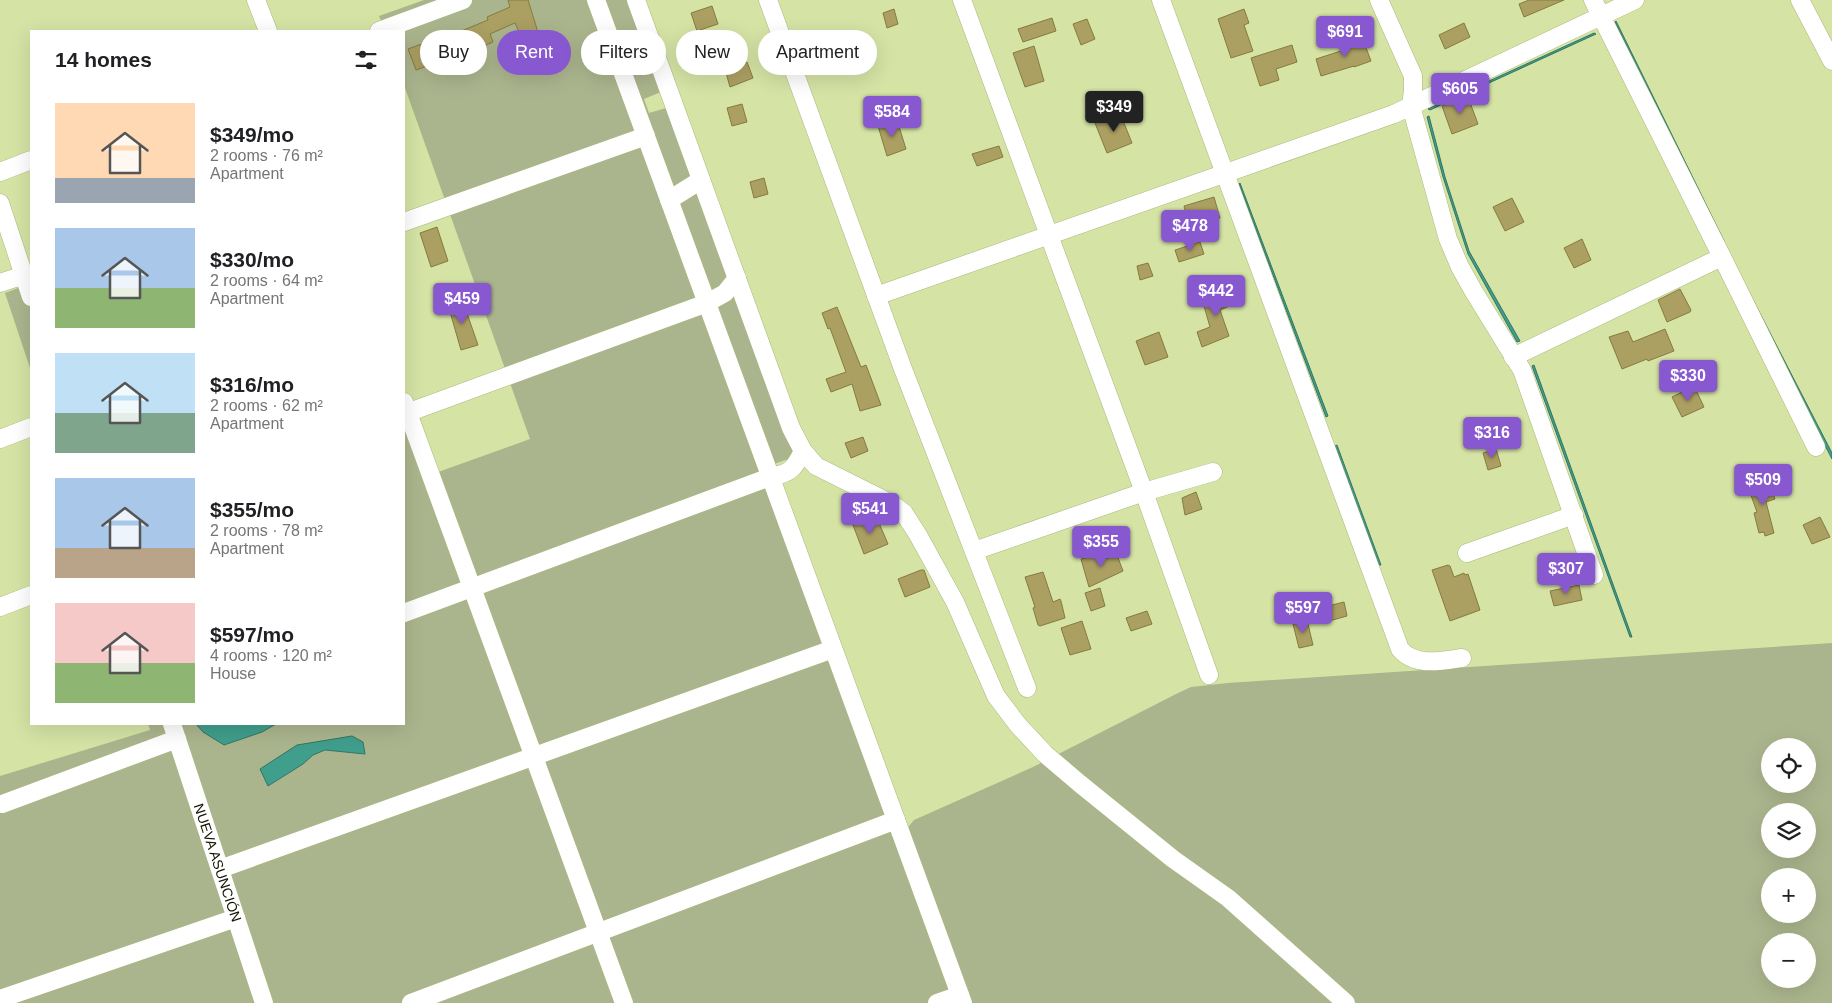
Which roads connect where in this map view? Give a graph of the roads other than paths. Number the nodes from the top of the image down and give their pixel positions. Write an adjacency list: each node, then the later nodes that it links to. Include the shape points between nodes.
1 (256, 0): 13 (street)
2 (463, 0): 14 (street)
3 (596, 0): 17 (street)
4 (636, 0): 21 (street)
5 (768, 0): 31 (street)
6 (962, 0): 25 (street)
7 (1161, 0): 20 (street)
8 (1379, 0): 16 (street, via 1413,76)
9 (1592, 0): 12 (street)
10 (1636, 0): 12 (street)
11 (1800, 0): 15 (street)
12 (1601, 16): 16 (street); 26 (street)
13 (268, 30)
14 (382, 30)
15 (1832, 61)
16 (1411, 106): 20 (street); 33 (street, via 1448,239 1460,267)
17 (646, 136): 22 (street); 24 (street)
18 (30, 160): 19 (street)
19 (0, 172)
20 (1224, 173): 25 (street); 51 (street, via 1400,649 1412,658 1435,662)
21 (701, 180): 22 (street); 28 (street)
22 (669, 200): 32 (street)
23 (0, 203): 27 (street)
24 (405, 222)
25 (1048, 236): 31 (street); 41 (street)
26 (1722, 257): 33 (street); 37 (street)
27 (24, 275): 29 (street); 30 (street)
28 (737, 278): 32 (street, via 725,293); 38 (street)
29 (0, 283)
30 (30, 294)
31 (876, 296): 43 (street)
32 (706, 303): 34 (street); 40 (street)
33 (1513, 357): 42 (street, via 1522,370)
34 (405, 410): 46 (street)
35 (30, 427): 36 (street)
36 (0, 439)
37 (1816, 447)
38 (803, 451): 40 (street, via 795,468); 67 (street, via 816,466 904,513 955,602 996,696 1046,754 1158,847 1228,898)
39 (1213, 472): 41 (street)
40 (770, 477): 46 (street); 50 (street)
41 (1144, 492): 43 (street); 52 (street)
42 (1574, 514): 44 (street); 45 (street)
43 (974, 551): 53 (street)
44 (1467, 553)
45 (1594, 575)
46 (472, 587): 49 (street); 55 (street)
47 (30, 595): 48 (street)
48 (0, 607)
49 (405, 612)
50 (833, 649): 55 (street); 57 (street)
51 (1462, 658)
52 (1209, 675)
53 (1027, 688)
54 (175, 731): 56 (street); 58 (street, NUEVA ASUNCIÓN)
55 (533, 756): 58 (street); 60 (street)
56 (2, 804)
57 (896, 820): 60 (street); 62 (street)
58 (220, 869): 59 (street, NUEVA ASUNCIÓN)
59 (236, 918): 61 (street); 63 (street, NUEVA ASUNCIÓN)
60 (598, 932): 64 (street); 65 (street)
61 (0, 999)
62 (962, 999): 66 (street)
63 (264, 1003)
64 (411, 1003)
65 (624, 1003)
66 (937, 1003)
67 (1346, 1003)

